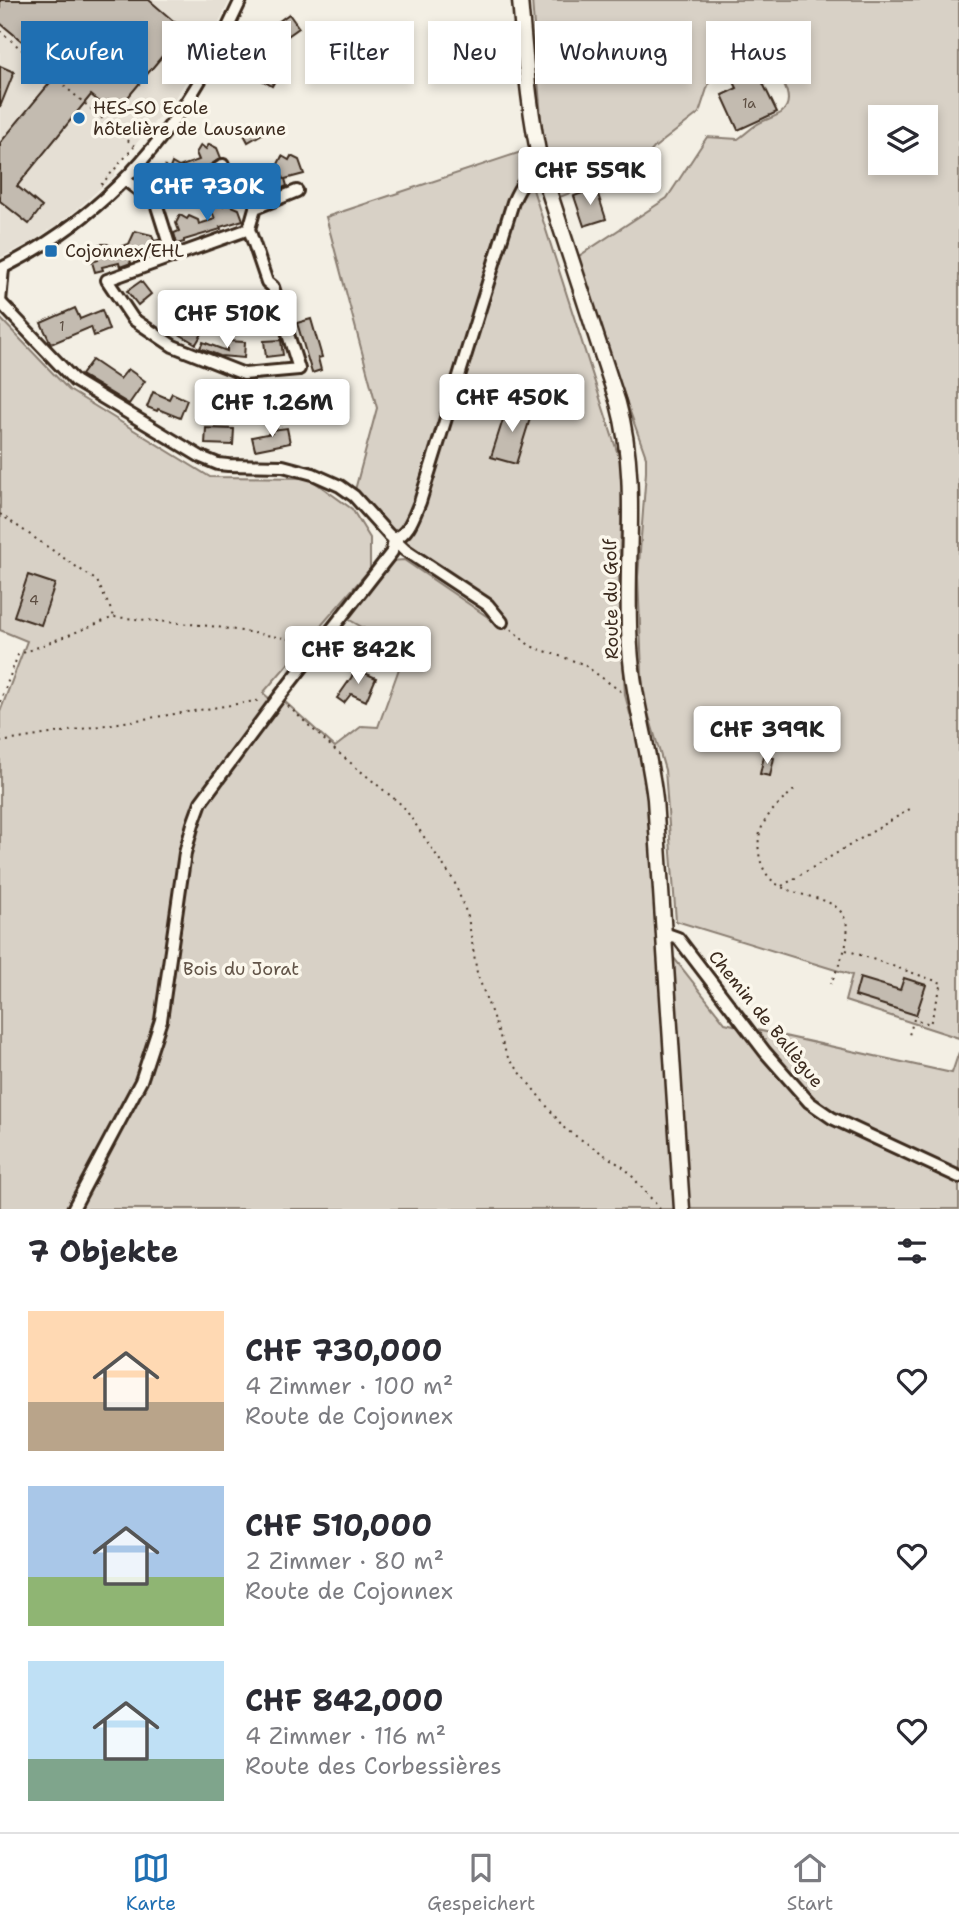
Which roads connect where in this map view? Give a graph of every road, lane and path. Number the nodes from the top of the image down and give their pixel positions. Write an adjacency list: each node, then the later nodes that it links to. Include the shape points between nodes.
1 (241, 0): 8 (street, via 207,70)
2 (520, 0): 7 (main road, Route du Golf, via 533,132)
3 (0, 31): 4 (path)
4 (135, 146): 5 (path); 9 (path)
5 (141, 152)
6 (223, 165): 11 (street, via 193,186)
7 (542, 170): 16 (street, via 519,187 420,502 405,533); 22 (main road, Route du Golf, via 623,421 630,488 628,624)
8 (125, 180): 11 (street); 14 (street, via 62,233)
9 (95, 191)
10 (297, 191): 12 (street, via 255,208)
11 (152, 200): 13 (street)
12 (249, 229): 13 (street); 13 (street, via 299,369 244,374 173,346 133,319 107,280)
13 (173, 257)
14 (1, 268): 16 (street, via 0,302 75,382 210,461 284,466 333,483 354,496)
15 (0, 514): 17 (path, via 97,581)
16 (394, 539): 18 (street, via 488,605); 19 (street, via 392,552)
17 (114, 617): 19 (path, via 211,626); 21 (path, via 18,655)
18 (502, 622): 22 (path, via 530,646 583,664)
19 (321, 645): 20 (street)
20 (279, 697): 24 (path); 33 (street, via 201,802 185,853 161,1020 141,1081); 34 (path, via 403,806 454,881 468,918 477,972 507,1056 565,1129 626,1168)
21 (0, 702)
22 (637, 705): 28 (main road, Route du Golf, via 653,784)
23 (0, 734): 24 (path)
24 (1, 742)
25 (794, 790): 27 (path, via 766,817 760,834 762,862)
26 (910, 809): 27 (path)
27 (781, 887): 29 (path, via 839,909 848,929)
28 (664, 933): 32 (street, Chemin de Ballègue, via 678,938 809,1102 832,1118); 35 (main road, Route du Golf)
29 (844, 950): 30 (path); 31 (path, via 942,983 930,1024 914,1019)
30 (831, 984)
31 (909, 1035)
32 (959, 1177)
33 (73, 1209)
34 (660, 1209)
35 (682, 1209)

